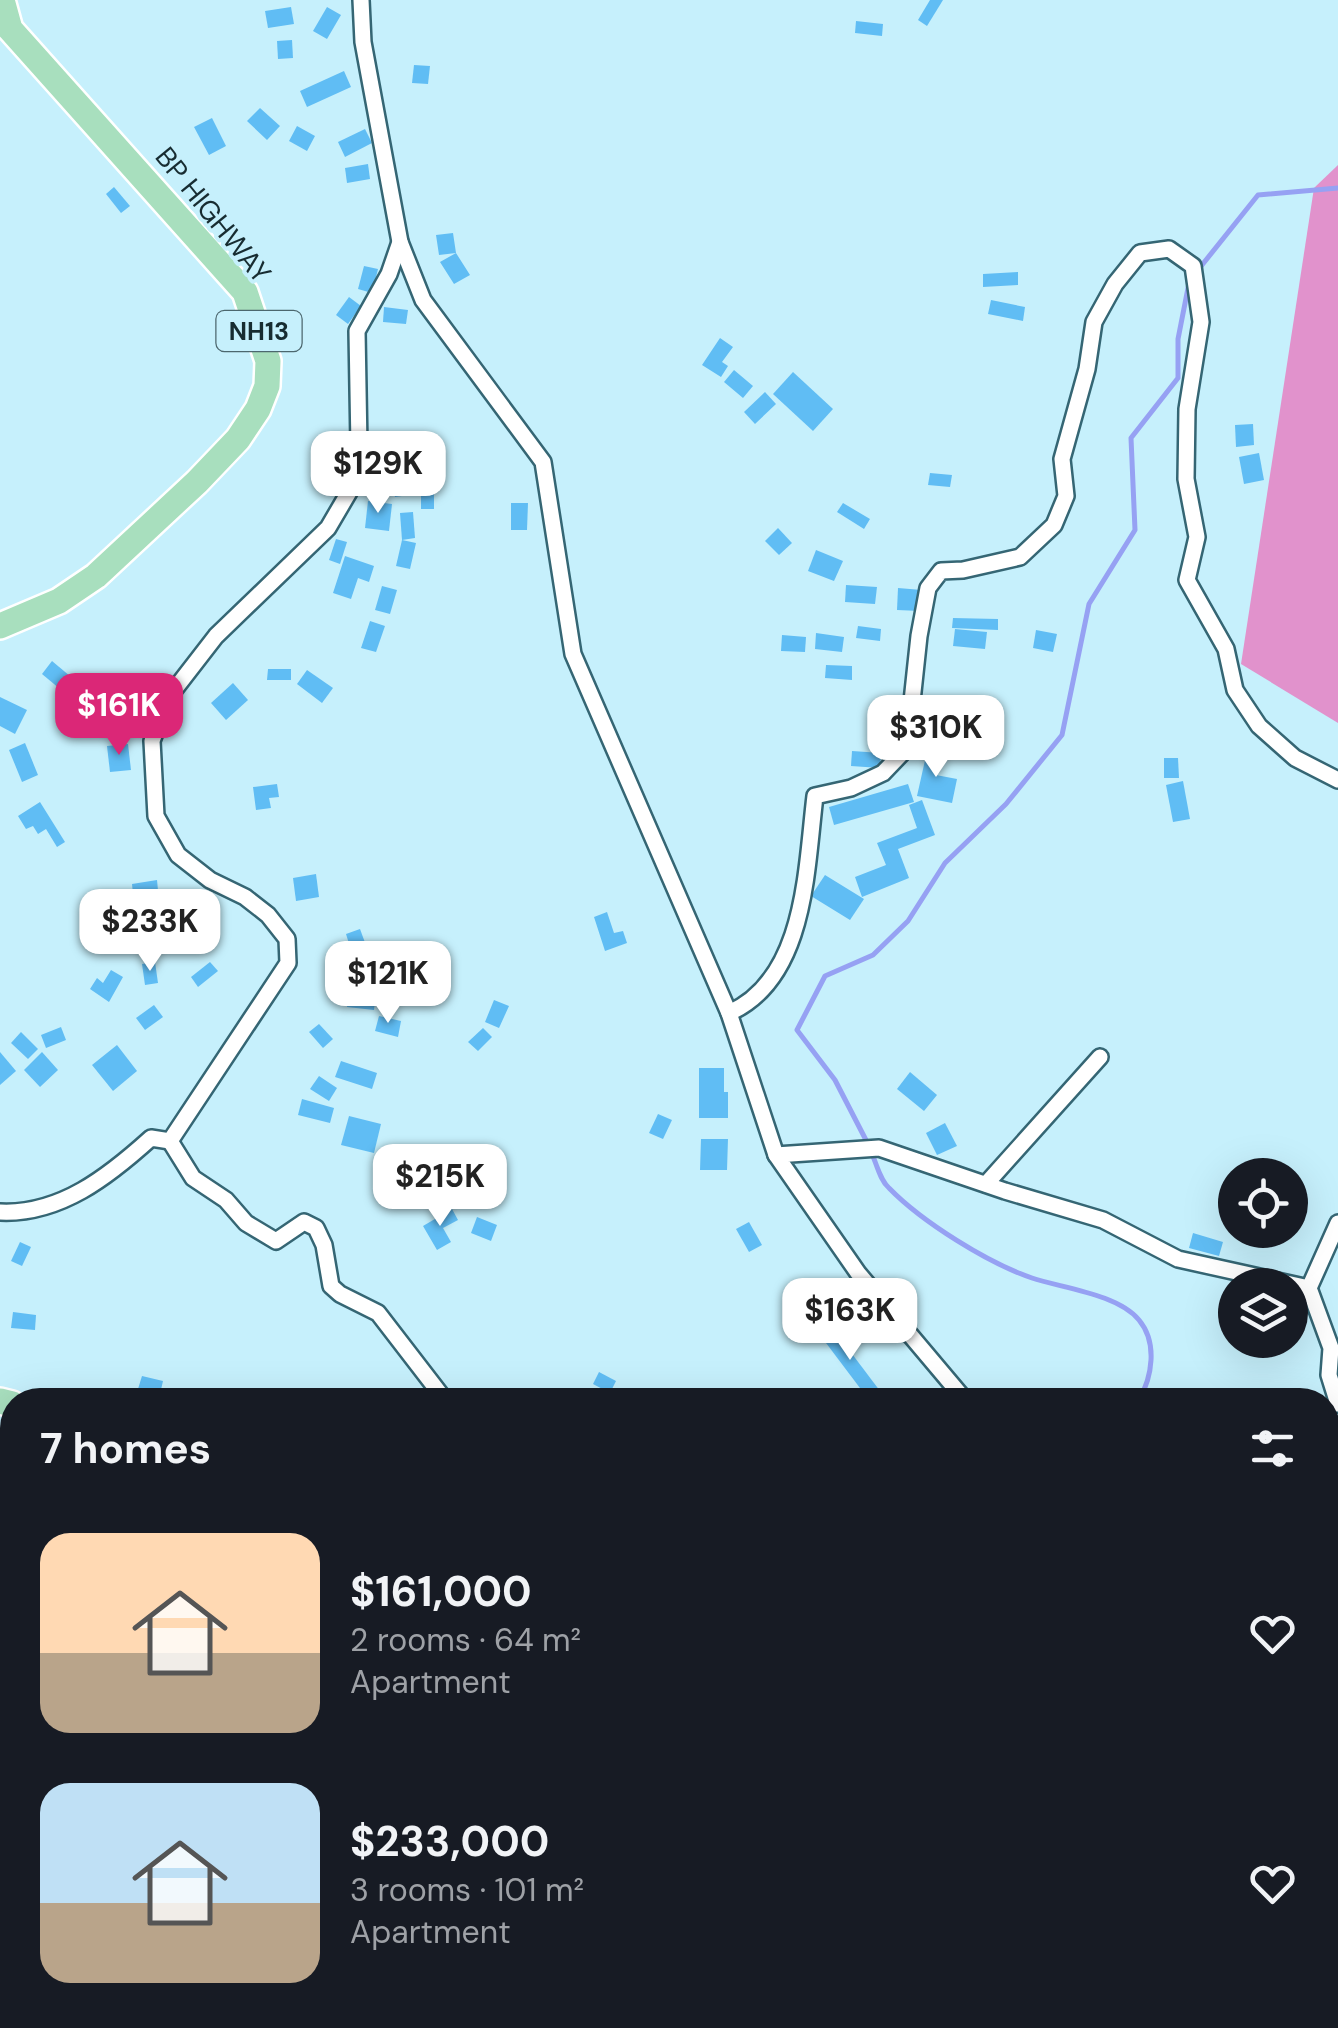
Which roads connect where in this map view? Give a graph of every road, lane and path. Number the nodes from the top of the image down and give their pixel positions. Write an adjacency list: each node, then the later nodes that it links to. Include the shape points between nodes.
1 (2, 0): 4 (highway, BP HIGHWAY / NH13, via 10,29 245,292 268,361 258,408 197,482 96,576 59,601)
2 (361, 0): 3 (street)
3 (400, 242): 6 (street, via 423,300 543,462 573,654); 8 (street, via 356,331 359,447 352,487 328,528 216,636 168,698 152,741 156,816 178,855 245,897 287,939 288,963)
4 (0, 626)
5 (1338, 780): 6 (street, via 1295,758 1259,726 1188,580 1197,536 1186,479 1187,409 1202,322 1198,286 1193,266 1168,250 1140,253 1094,322 1062,459 1066,496 1054,524 1020,557 941,571 928,588 907,748 883,773 815,796 791,942 772,982)
6 (729, 1013): 9 (street)
7 (1100, 1057): 10 (street)
8 (170, 1140): 11 (street, via 151,1138 113,1172 53,1206); 14 (street, via 193,1178 246,1223 276,1241 304,1222 316,1228 331,1286 378,1313)
9 (776, 1155): 10 (street, via 879,1148); 15 (street, via 858,1273)
10 (986, 1184): 13 (street, via 1103,1220 1178,1259)
11 (0, 1212)
12 (1338, 1224): 13 (street)
13 (1309, 1288): 16 (street, via 1331,1348)
14 (436, 1388)
15 (955, 1388)
16 (1333, 1388)

